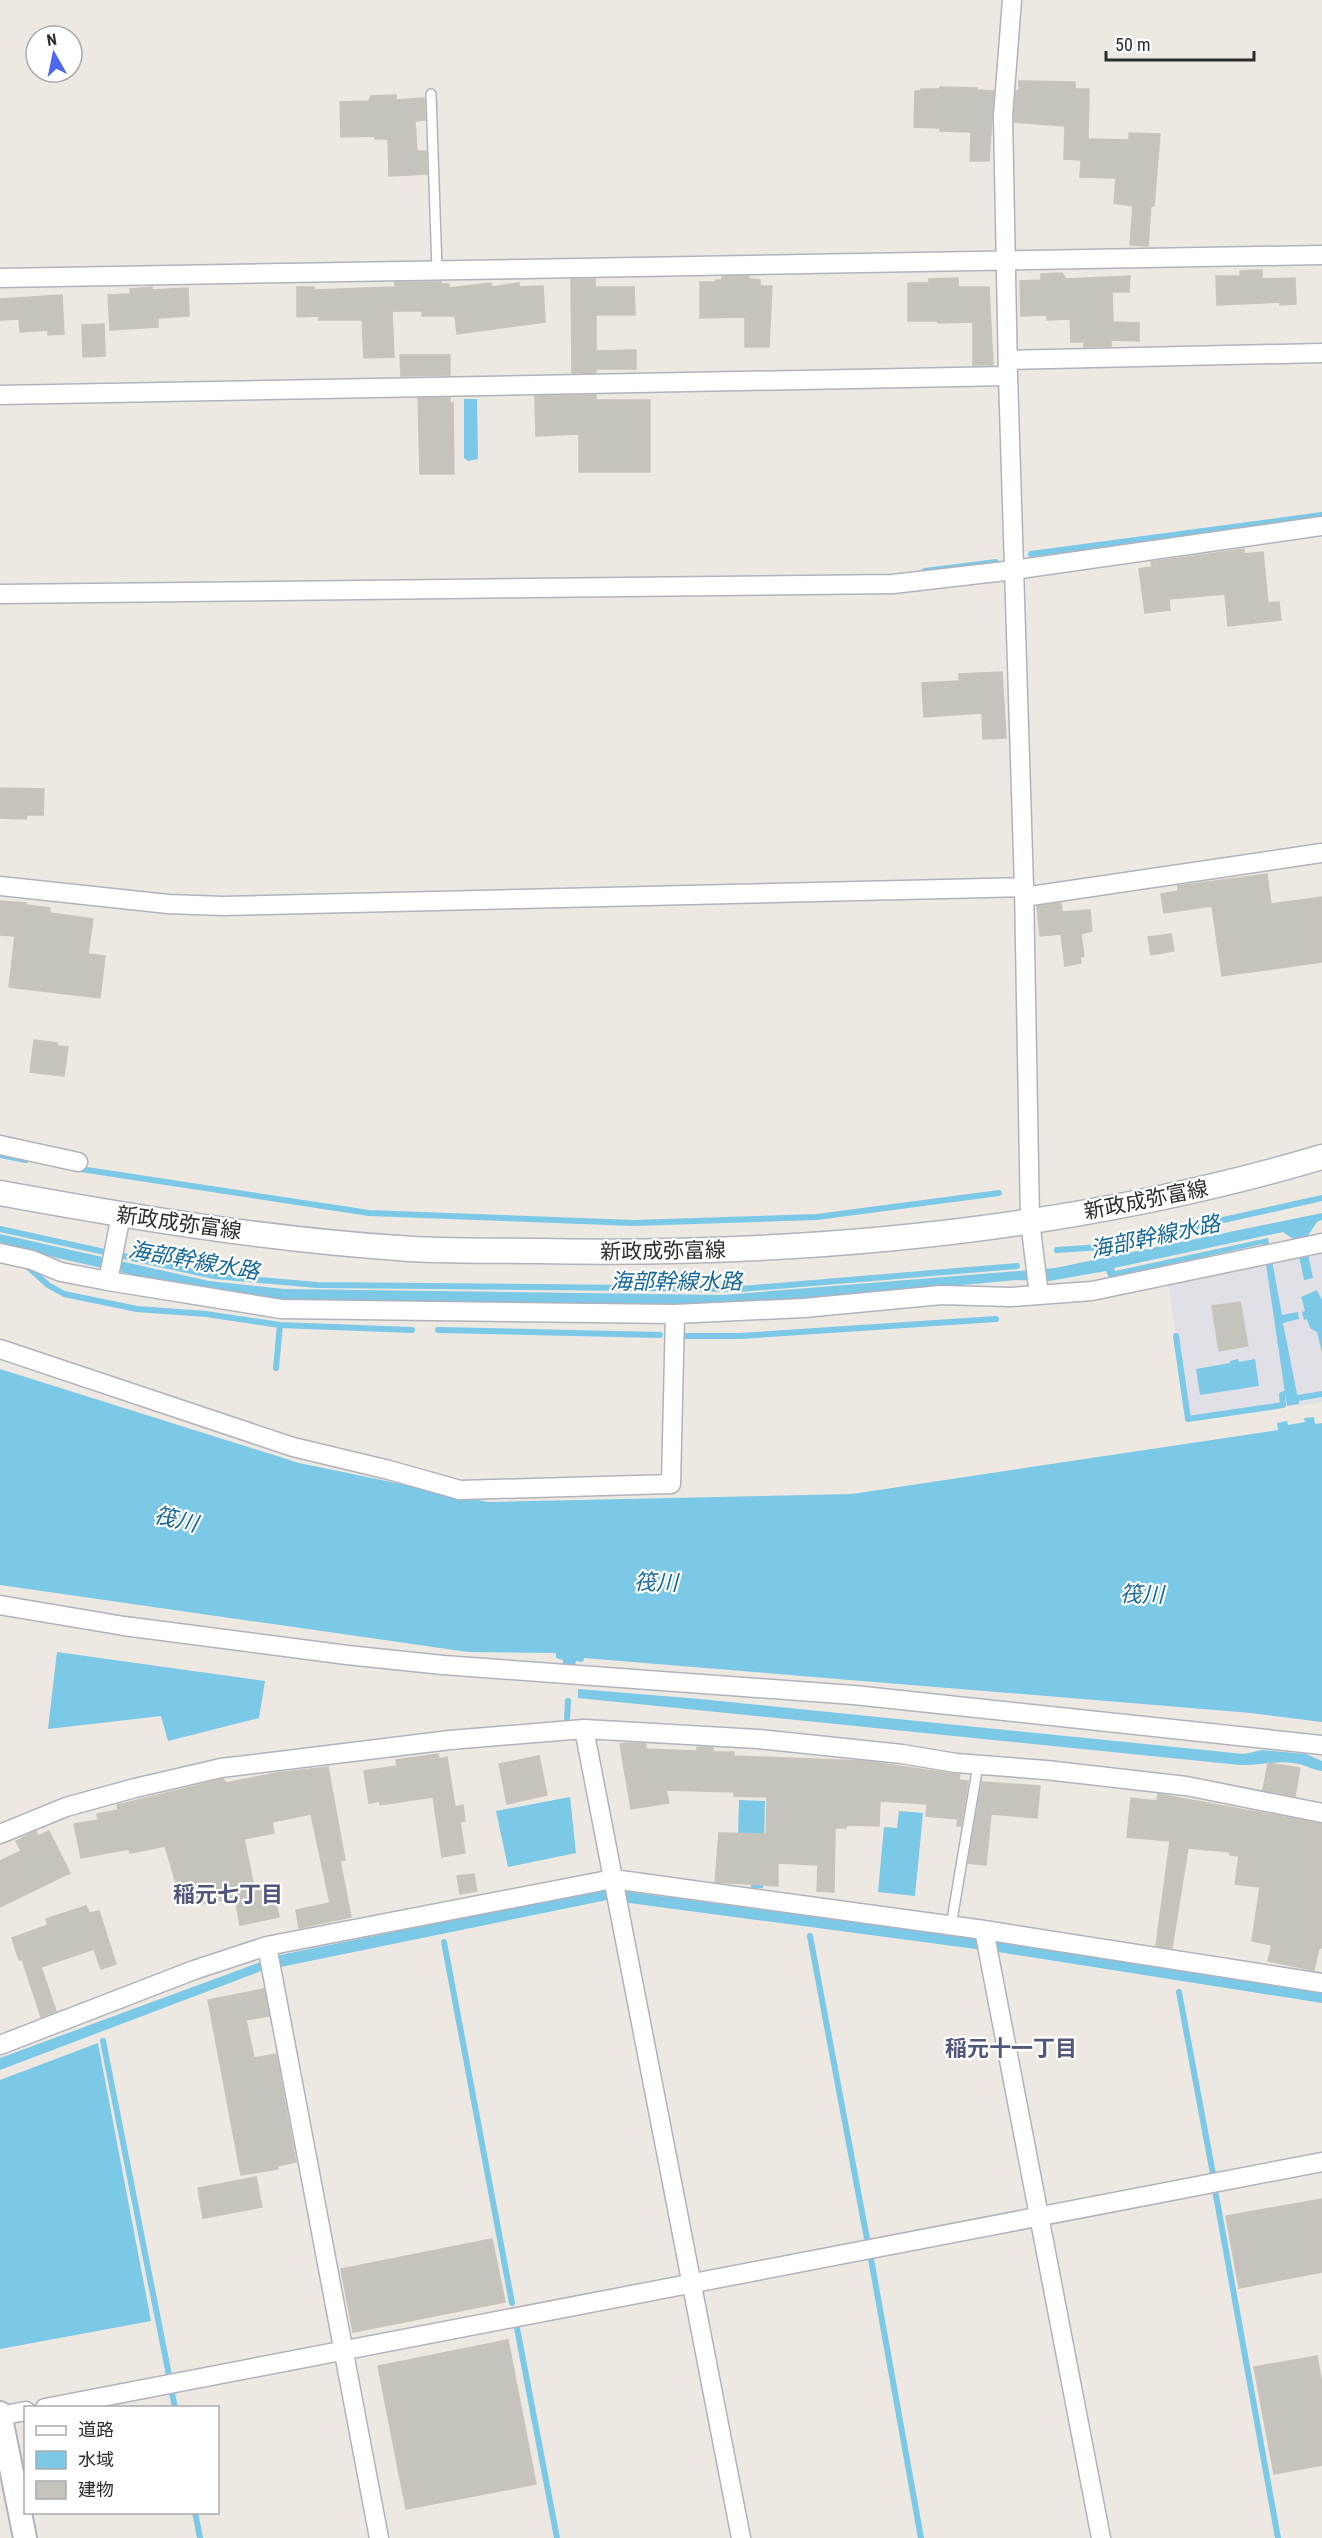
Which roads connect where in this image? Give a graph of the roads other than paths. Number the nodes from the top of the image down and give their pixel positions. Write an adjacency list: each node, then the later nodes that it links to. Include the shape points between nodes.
1 (1012, 0): 4 (street, via 1003,116)
2 (431, 94): 5 (lane)
3 (1322, 255): 4 (street)
4 (1006, 259): 5 (street); 8 (street)
5 (437, 270): 6 (street)
6 (0, 278)
7 (1322, 353): 8 (street)
8 (1008, 368): 9 (street); 11 (street)
9 (0, 395)
10 (1322, 526): 11 (street)
11 (1014, 570): 12 (street, via 893,584); 15 (street)
12 (0, 594)
13 (1322, 853): 15 (street)
14 (0, 886): 15 (street, via 223,906)
15 (1024, 892): 21 (street)
16 (0, 1145): 18 (street)
17 (1316, 1156): 21 (main road, 新政成弥富線, via 1203,1190)
18 (78, 1162)
19 (0, 1192): 20 (main road, 新政成弥富線)
20 (121, 1215): 21 (main road, 新政成弥富線, via 211,1229 400,1248 624,1253 914,1237); 24 (street)
21 (1030, 1221): 25 (street)
22 (1309, 1246): 25 (street, via 1092,1291)
23 (0, 1252): 24 (street, via 61,1272)
24 (108, 1278): 26 (street, via 281,1309)
25 (1037, 1283): 26 (street, via 1011,1297 941,1295 804,1308)
26 (675, 1314): 27 (street, via 672,1484 460,1490 293,1447)
27 (0, 1349)
28 (0, 1605): 30 (street, via 124,1626 347,1655 854,1695)
29 (584, 1729): 31 (street, via 758,1739); 33 (street, via 450,1740 221,1768 66,1807); 34 (street)
30 (1322, 1744)
31 (978, 1764): 32 (street, via 1186,1786); 35 (lane)
32 (1322, 1813)
33 (0, 1834)
34 (616, 1890): 35 (street); 37 (street); 42 (street)
35 (951, 1926): 36 (street)
36 (985, 1932): 38 (street); 41 (street)
37 (268, 1950): 39 (street, via 194,1970); 43 (street)
38 (1322, 1983)
39 (0, 2045)
40 (1322, 2162): 41 (street)
41 (1038, 2215): 42 (street); 50 (street)
42 (692, 2284): 43 (street); 49 (street)
43 (343, 2349): 44 (street); 48 (street)
44 (55, 2406)
45 (24, 2411): 46 (street)
46 (0, 2415): 47 (street)
47 (25, 2538)
48 (380, 2538)
49 (741, 2538)
50 (1101, 2538)

